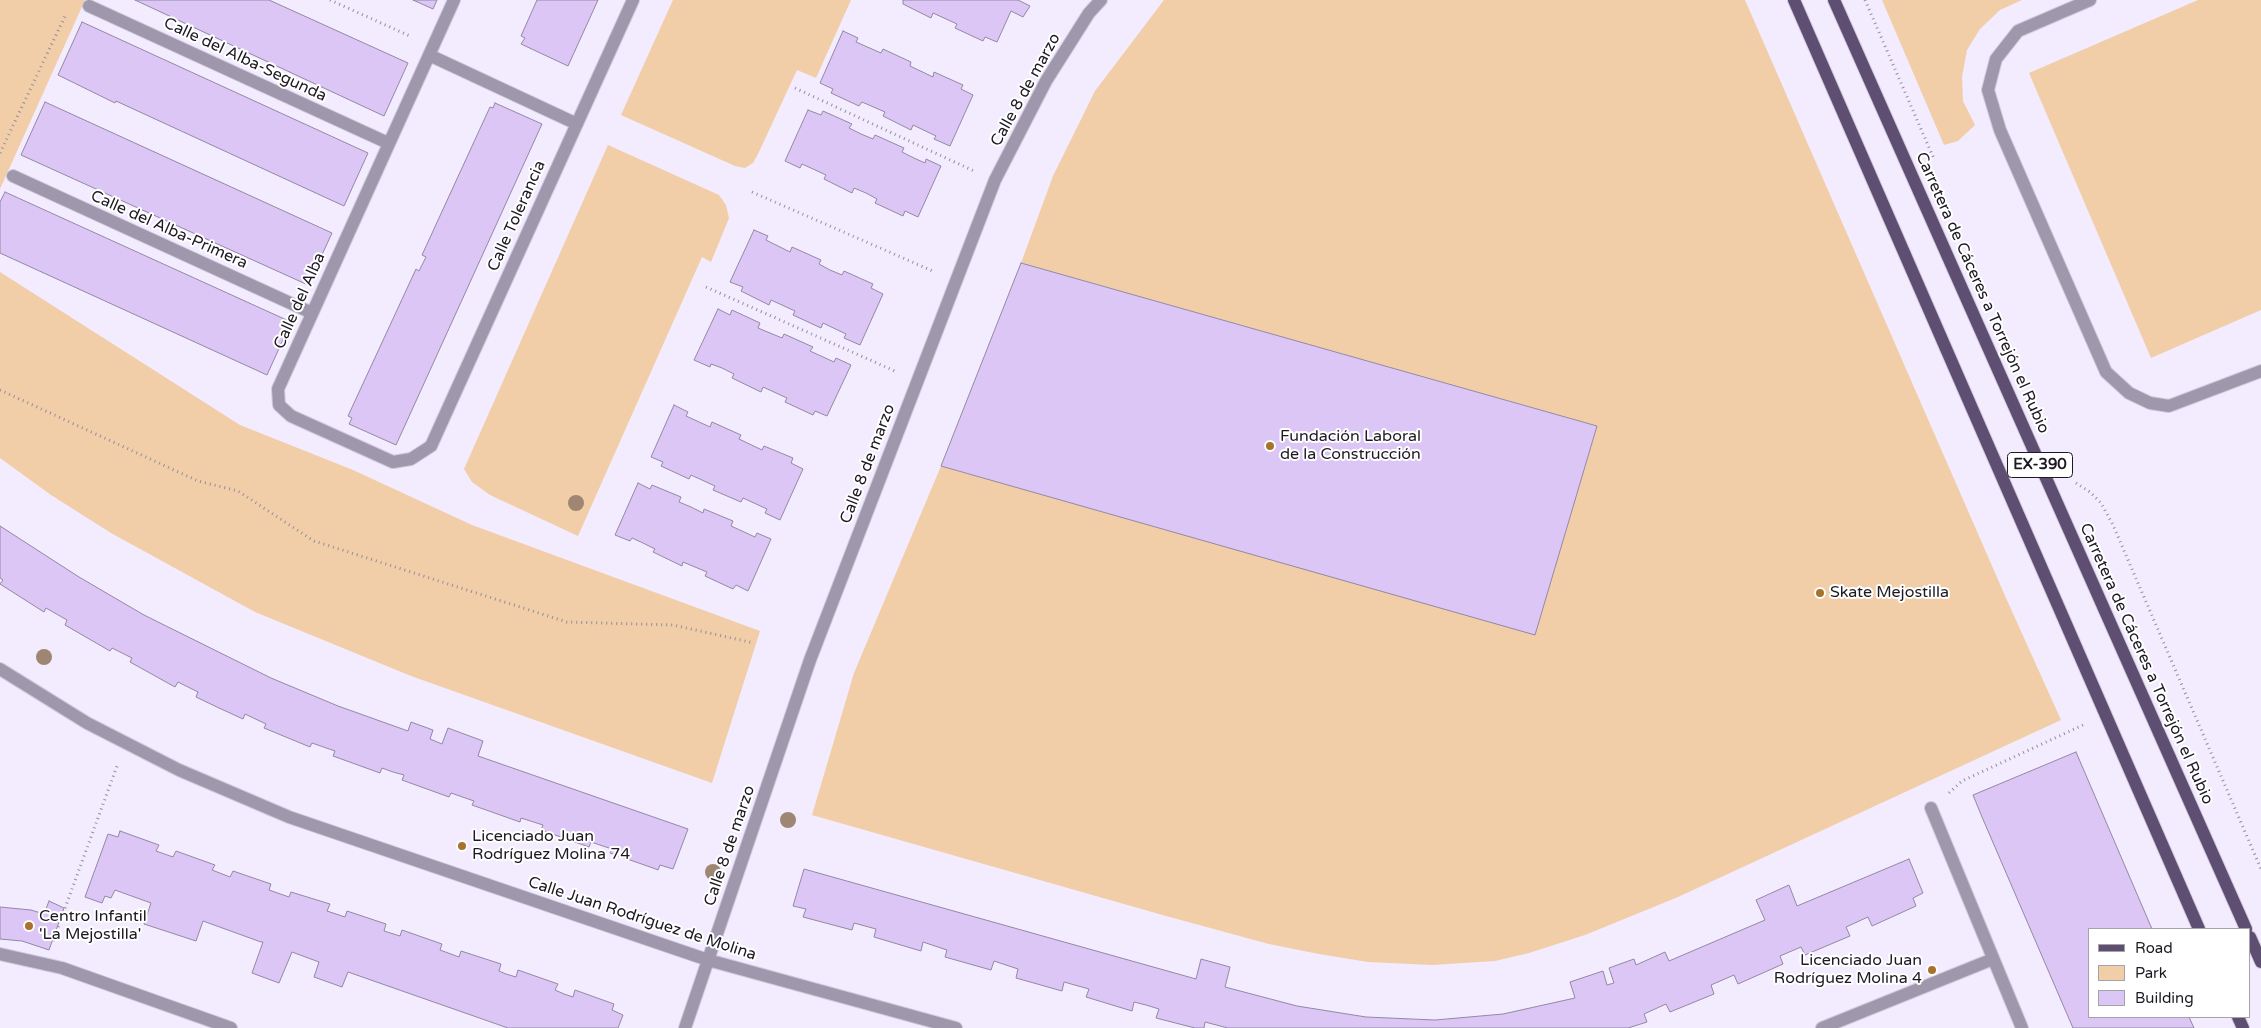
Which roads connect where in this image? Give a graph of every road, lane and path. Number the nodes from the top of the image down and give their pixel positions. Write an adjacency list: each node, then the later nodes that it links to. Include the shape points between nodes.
1 (330, 0): 11 (path)
2 (454, 0): 11 (street, Calle del Alba)
3 (633, 0): 13 (street, Calle Tolerancia)
4 (1100, 0): 18 (street, Calle 8 de marzo, via 1046,81)
5 (1794, 0): 30 (main road, EX-390)
6 (1834, 0): 35 (main road, Carretera de Cáceres a Torrejón el Rubio / EX-390)
7 (1865, 0): 16 (path)
8 (2090, 0): 23 (street, via 2018,31 1996,59 1988,90 2000,130 2106,372 2129,393 2150,403 2169,406)
9 (70, 5): 15 (path)
10 (89, 6): 14 (street, Calle del Alba-Segunda)
11 (431, 51): 13 (street); 14 (street, Calle del Alba)
12 (795, 88): 18 (path)
13 (577, 124): 26 (street, Calle Tolerancia)
14 (388, 144): 22 (street, Calle del Alba)
15 (0, 153)
16 (1936, 164)
17 (13, 176): 22 (street, Calle del Alba-Primera)
18 (995, 180): 20 (street, Calle 8 de marzo)
19 (752, 192): 20 (path)
20 (956, 281): 24 (street, Calle 8 de marzo)
21 (706, 287): 24 (path)
22 (312, 313): 26 (street, Calle del Alba, via 278,389 279,406 291,416 393,462 412,459)
23 (2261, 372)
24 (918, 381): 39 (street, Calle 8 de marzo, via 810,660)
25 (0, 390): 28 (path, via 198,481 238,491 314,540 567,622 673,625)
26 (431, 446)
27 (2071, 475): 33 (path, via 2101,503 2113,525)
28 (754, 643)
29 (0, 669): 31 (street, Calle Juan Rodríguez de Molina, via 87,723)
30 (2104, 715): 32 (path, via 1962,781); 34 (main road, EX-390)
31 (126, 742): 39 (street, Calle Juan Rodríguez de Molina, via 179,770 289,816); 41 (path)
32 (1931, 808): 38 (street)
33 (2261, 869)
34 (2199, 928)
35 (2246, 928)
36 (2251, 939): 40 (main road)
37 (0, 954): 41 (street)
38 (1992, 959): 45 (street); 46 (street)
39 (708, 960): 43 (street, Calle 8 de marzo); 44 (street, Calle Juan Rodríguez de Molina)
40 (2261, 962)
41 (44, 964): 42 (street)
42 (231, 1028)
43 (685, 1028)
44 (956, 1028)
45 (1822, 1028)
46 (2022, 1028)

